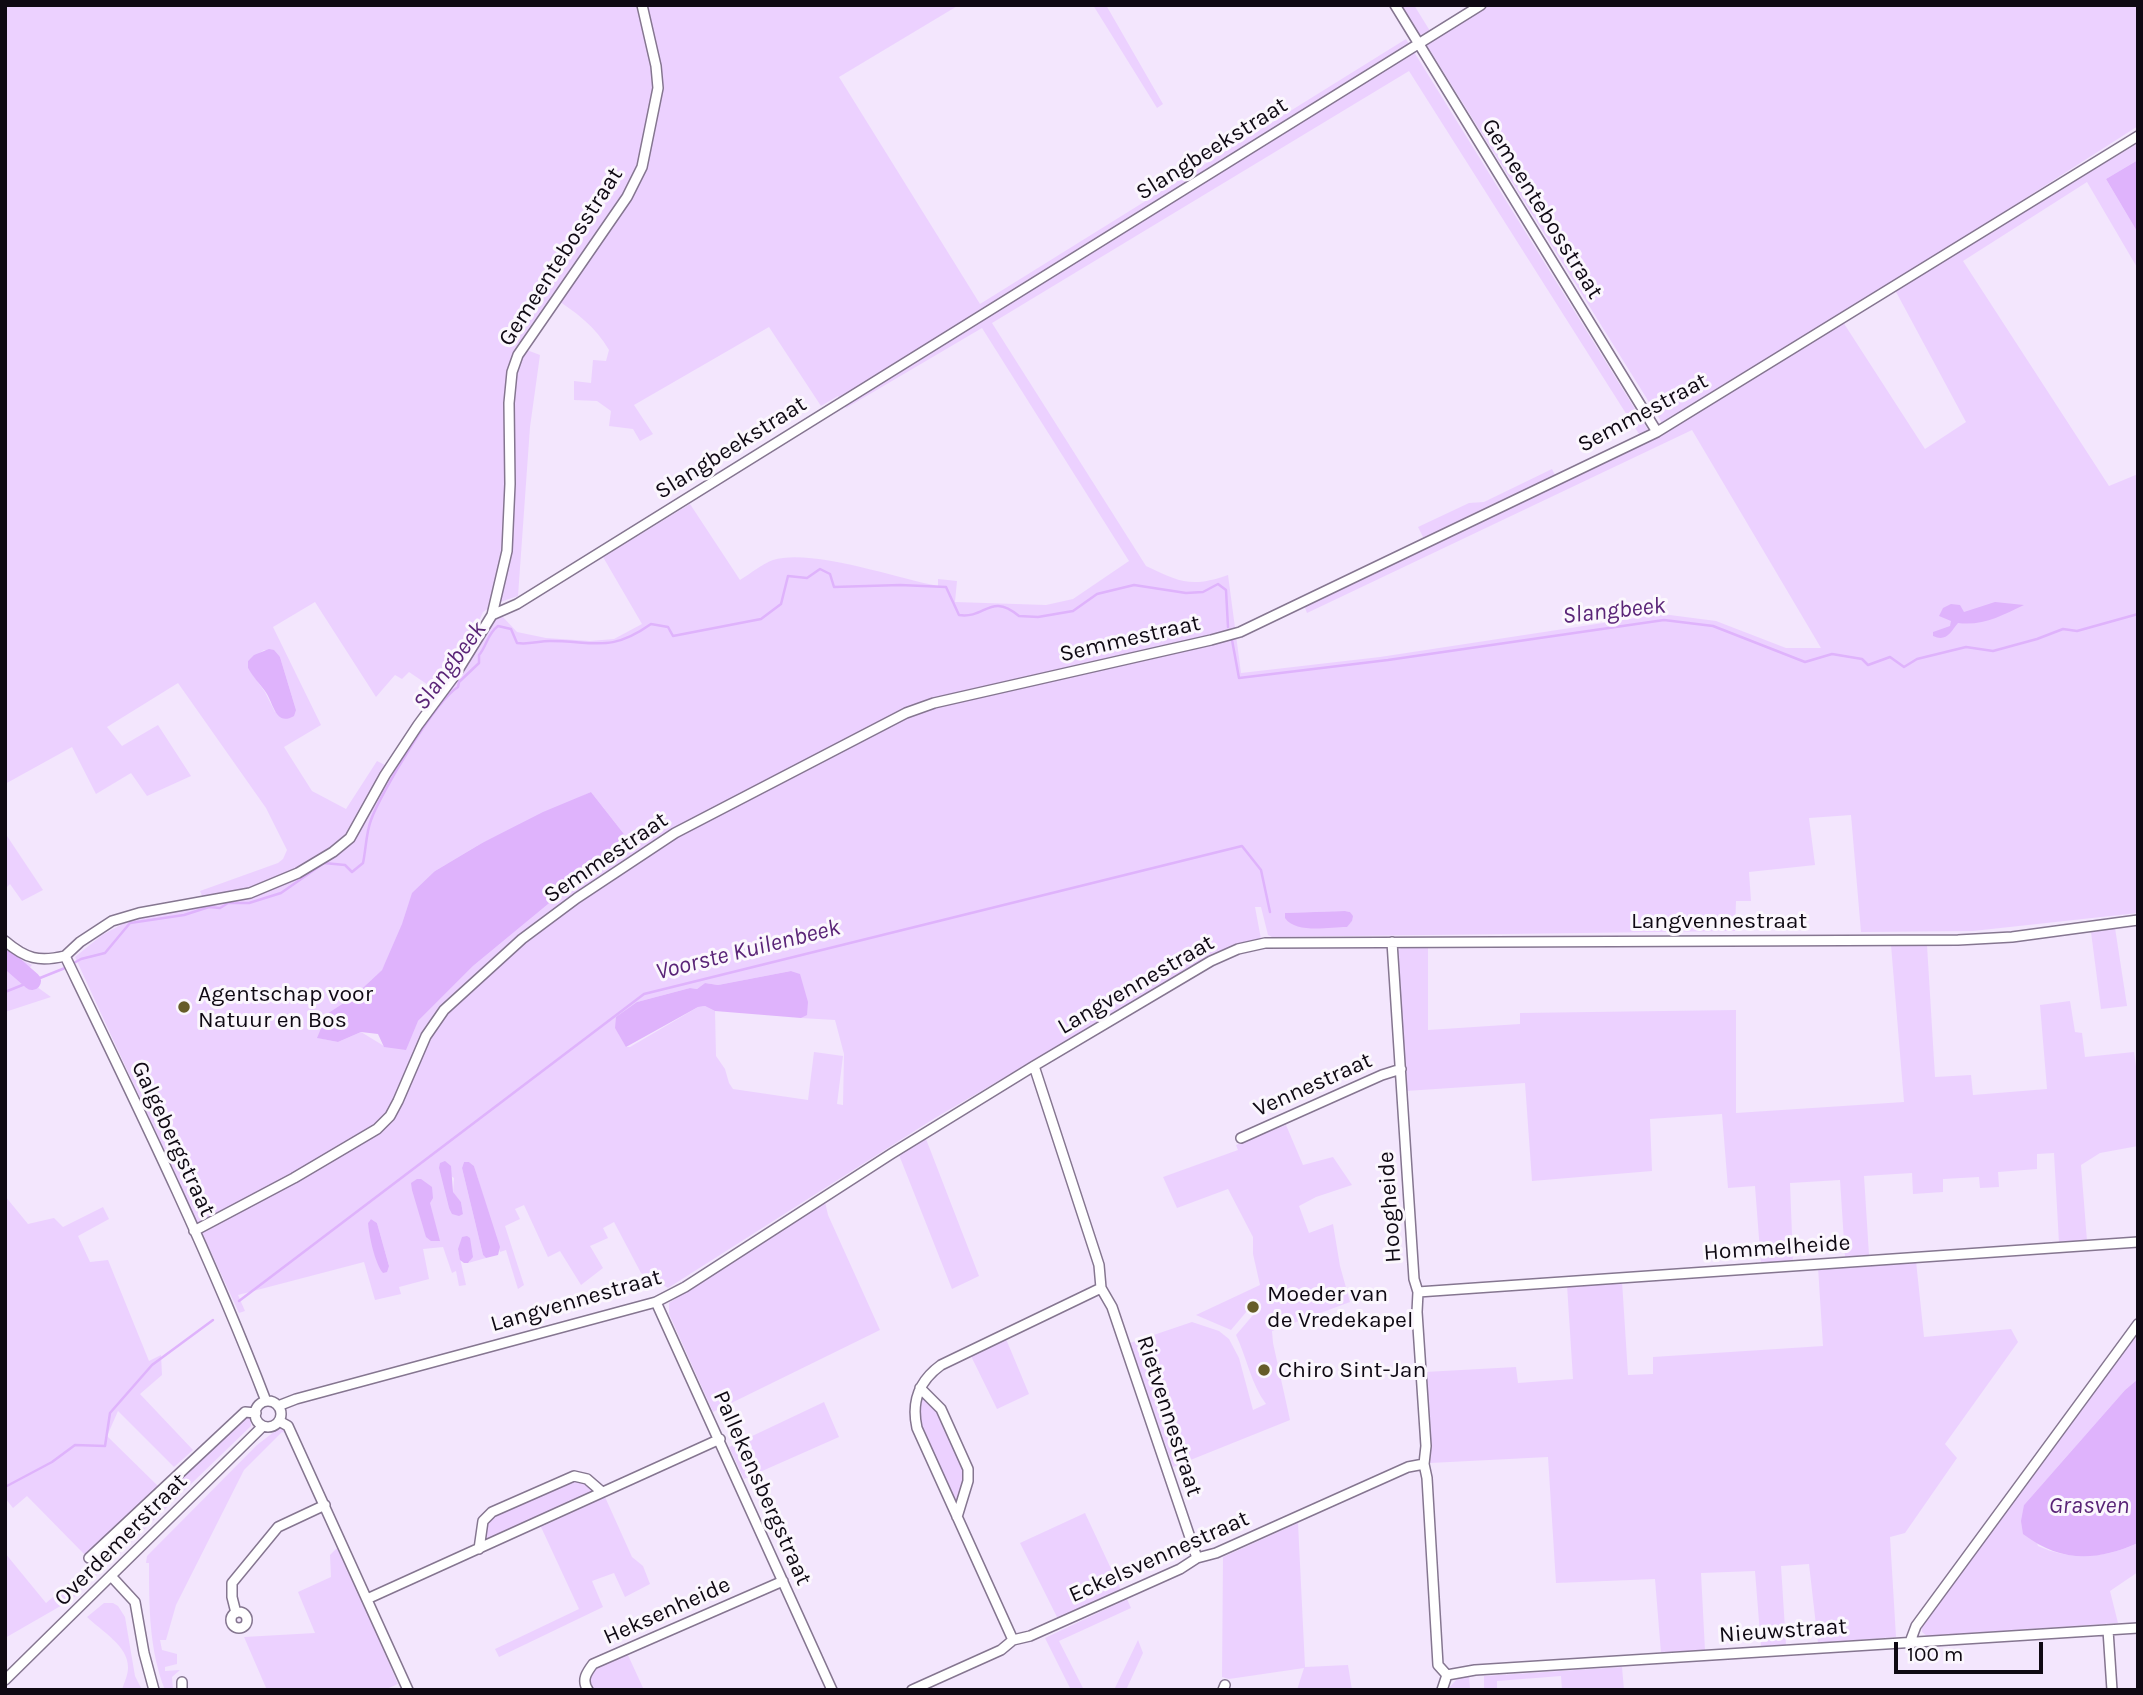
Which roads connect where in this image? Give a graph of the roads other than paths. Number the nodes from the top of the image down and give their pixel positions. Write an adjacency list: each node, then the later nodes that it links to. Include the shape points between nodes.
1 (642, 5): 7 (street, Gemeentebosstraat, via 658,88 642,167 627,197 518,355 509,404 507,551)
2 (1395, 5): 4 (street, Gemeentebosstraat)
3 (1481, 5): 4 (street, Slangbeekstraat)
4 (1418, 44): 6 (street, Gemeentebosstraat); 7 (street, Slangbeekstraat, via 517,604)
5 (2138, 136): 6 (street, Semmestraat)
6 (1657, 432): 15 (street, Semmestraat, via 1240,632 934,703 906,713 675,833 522,939 444,1010 426,1036 390,1116 377,1129)
7 (492, 615): 11 (street, via 385,775 351,838 298,873 250,893 112,920)
8 (2138, 920): 10 (street, Langvennestraat, via 1958,940)
9 (5, 941): 11 (street, via 31,959)
10 (1392, 942): 12 (street, Langvennestraat, via 1265,943 1238,949); 13 (street, Hoogheide)
11 (65, 956): 15 (street, Galgebergstraat)
12 (1034, 1066): 17 (street, Rietvennestraat, via 1099,1265); 19 (street, Langvennestraat)
13 (1401, 1069): 14 (street, Vennestraat); 18 (street, Hoogheide)
14 (1241, 1138)
15 (194, 1231): 22 (street, Galgebergstraat)
16 (2138, 1242): 18 (street, Hommelheide)
17 (1101, 1287): 21 (street, via 942,1365); 34 (street, Rietvennestraat, via 1112,1307)
18 (1418, 1292): 28 (street, Hoogheide)
19 (656, 1302): 23 (street, Langvennestraat); 27 (street, Pallekensbergstraat)
20 (2138, 1324): 42 (street, via 1916,1626)
21 (920, 1388): 31 (street, via 915,1401 916,1428); 31 (street, via 941,1409 968,1469)
22 (267, 1401): 23 (street); 24 (street)
23 (278, 1406): 25 (street)
24 (256, 1413): 26 (street); 33 (street, via 245,1412)
25 (279, 1421): 26 (street, via 272,1427); 30 (street, via 288,1426)
26 (263, 1426): 35 (street, Overdemerstraat)
27 (720, 1438): 29 (street); 36 (street, Pallekensbergstraat)
28 (1424, 1464): 34 (street, Eckelsvennestraat); 43 (street, Hoogheide, via 1438,1665)
29 (602, 1492): 32 (street); 32 (street, via 587,1479 574,1476 492,1512 483,1521)
30 (325, 1505): 37 (street); 38 (street, via 278,1527 252,1558 232,1583)
31 (957, 1517): 41 (street)
32 (479, 1549): 37 (street)
33 (89, 1558)
34 (1197, 1558): 41 (street, Eckelsvennestraat, via 1042,1631)
35 (111, 1576): 44 (street, Overdemerstraat); 45 (street, via 135,1602)
36 (783, 1581): 47 (street, Heksenheide, via 593,1664 585,1674); 48 (street, Pallekensbergstraat)
37 (367, 1599): 46 (street)
38 (236, 1613)
39 (2138, 1628): 40 (street, Nieuwstraat)
40 (2108, 1630): 42 (street, Nieuwstraat); 51 (street)
41 (1013, 1640): 49 (street, Eckelsvennestraat, via 1001,1650)
42 (1910, 1642): 43 (street, Nieuwstraat)
43 (1447, 1675): 50 (street)
44 (8, 1677)
45 (154, 1690)
46 (408, 1690)
47 (588, 1690)
48 (832, 1690)
49 (912, 1690)
50 (1442, 1690)
51 (2112, 1690)

